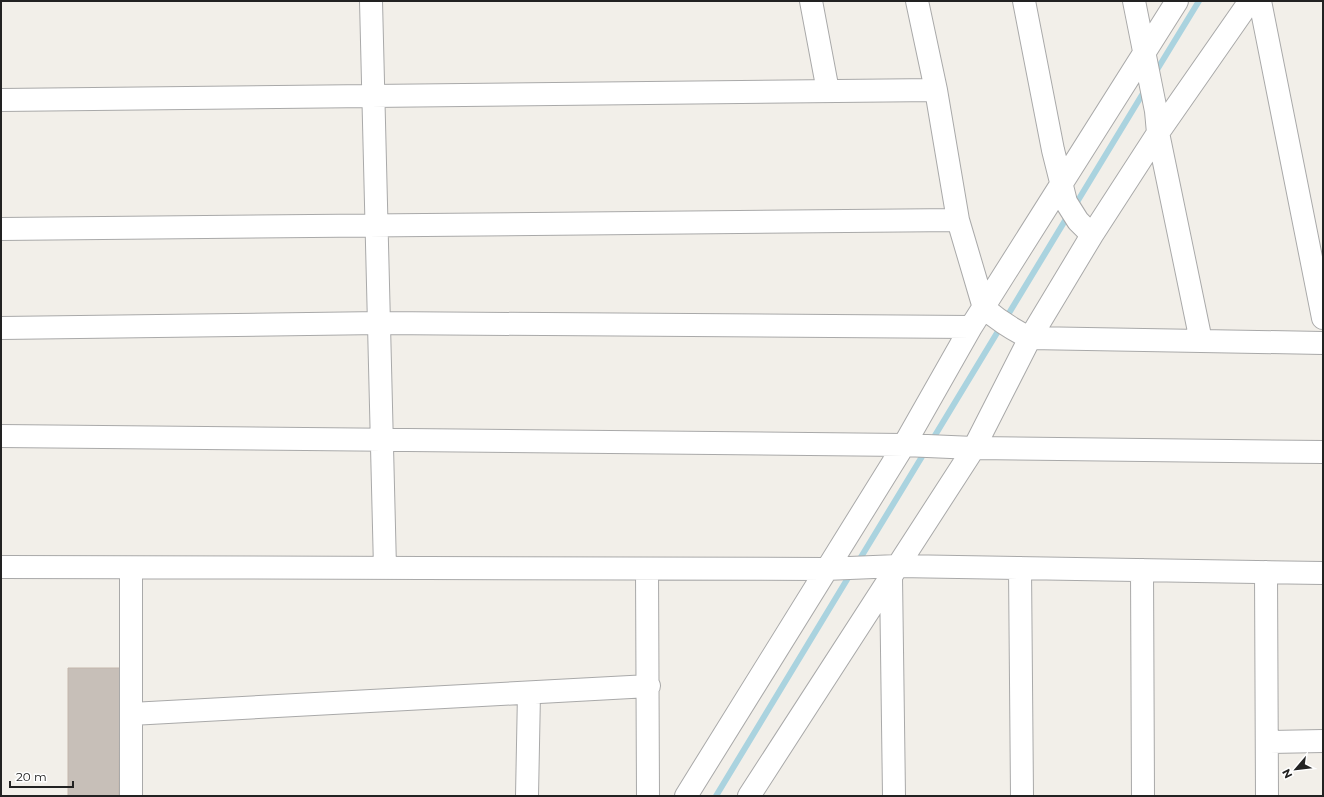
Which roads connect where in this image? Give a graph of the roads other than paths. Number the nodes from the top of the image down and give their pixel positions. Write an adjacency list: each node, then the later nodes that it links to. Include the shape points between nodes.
1 (371, 1): 12 (street)
2 (811, 1): 11 (street)
3 (917, 1): 10 (street)
4 (1024, 1): 15 (street)
5 (1134, 1): 9 (street)
6 (1177, 1): 9 (street)
7 (1250, 1): 14 (street)
8 (1260, 1): 21 (street)
9 (1146, 53): 14 (street); 15 (street)
10 (936, 90): 11 (street); 16 (street)
11 (828, 91): 12 (street)
12 (374, 96): 13 (street); 17 (street)
13 (1, 100)
14 (1158, 133): 18 (street); 26 (street)
15 (1063, 193): 18 (street); 20 (street)
16 (958, 220): 17 (street); 20 (street)
17 (377, 224): 19 (street); 22 (street)
18 (1085, 228): 25 (street)
19 (1, 229)
20 (989, 312): 23 (street); 25 (street)
21 (1323, 318)
22 (380, 323): 23 (street); 24 (street); 29 (street)
23 (971, 327): 30 (street)
24 (1, 328)
25 (1023, 334): 26 (street); 31 (street)
26 (1201, 341): 27 (street)
27 (1323, 343)
28 (1, 436): 29 (street)
29 (383, 440): 30 (street); 35 (street)
30 (904, 445): 31 (street); 38 (street)
31 (974, 448): 32 (street); 40 (street)
32 (1323, 452)
33 (1, 567): 34 (street)
34 (131, 568): 35 (street); 45 (street)
35 (385, 568): 37 (street)
36 (1020, 568): 39 (street); 40 (street); 55 (street)
37 (647, 569): 38 (street); 43 (street)
38 (825, 569): 40 (street); 52 (street)
39 (1142, 570): 41 (street); 56 (street)
40 (895, 572): 48 (street); 54 (street)
41 (1266, 572): 42 (street); 46 (street)
42 (1323, 573)
43 (649, 686): 44 (street); 51 (street)
44 (529, 693): 45 (street); 50 (street)
45 (131, 714): 49 (street)
46 (1267, 742): 47 (street); 57 (street)
47 (1323, 742)
48 (761, 786): 53 (street)
49 (131, 796)
50 (527, 796)
51 (648, 796)
52 (686, 796)
53 (749, 796)
54 (894, 796)
55 (1022, 796)
56 (1143, 796)
57 (1267, 796)

